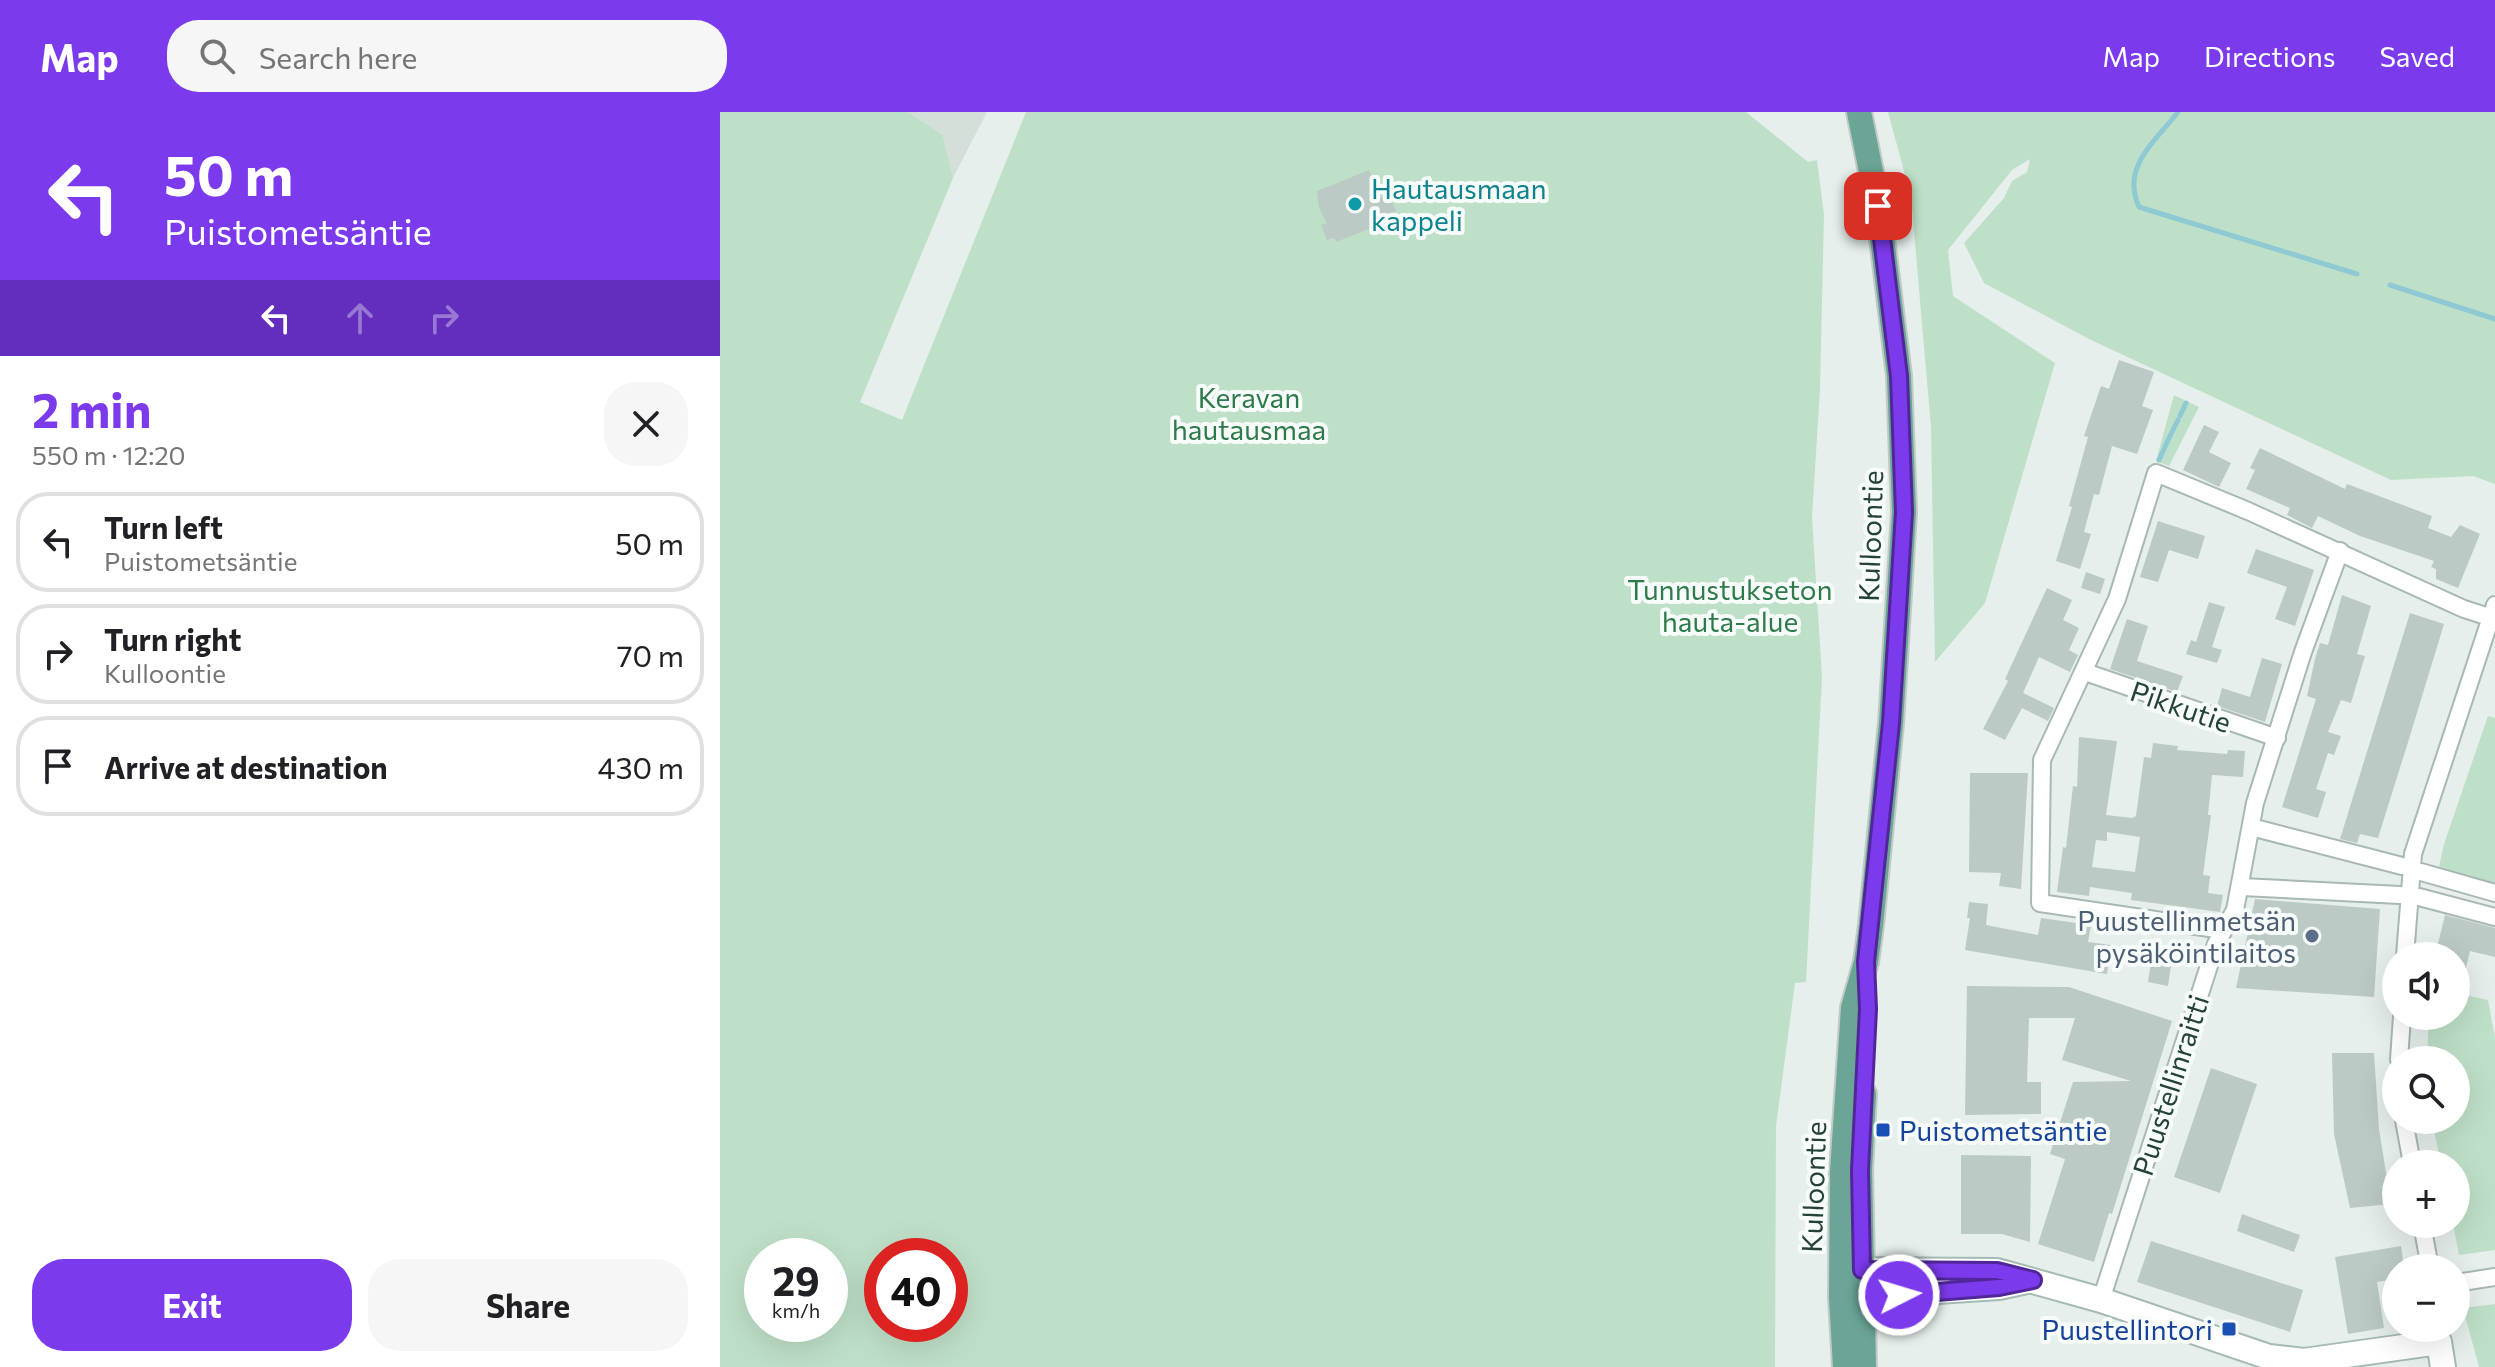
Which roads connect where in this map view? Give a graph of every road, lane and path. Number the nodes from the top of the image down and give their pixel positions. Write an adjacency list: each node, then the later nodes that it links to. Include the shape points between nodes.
1 (1859, 112): 16 (main road, Kulloontie, via 1878,206 1899,376 1904,512 1891,723 1866,962 1868,1009)
2 (2340, 551): 3 (street, via 2464,609); 4 (street, via 2156,473 2117,599); 5 (street, Puustellinraitti)
3 (2494, 614): 15 (street, via 2413,854)
4 (2085, 672): 5 (street, Pikkutie); 14 (street, via 2042,760 2040,903)
5 (2277, 738): 6 (street, Puustellinraitti)
6 (2251, 827): 7 (street); 9 (street, Puustellinraitti)
7 (2402, 866)
8 (2421, 872): 10 (street)
9 (2242, 887): 11 (street); 14 (street, Puustellinraitti)
10 (2495, 893)
11 (2400, 895)
12 (2419, 897): 13 (street)
13 (2495, 917)
14 (2223, 930): 21 (street, Puustellinraitti)
15 (2406, 942)
16 (1851, 1270): 18 (street, via 1997,1271); 20 (main road, Kulloontie)
17 (2495, 1277): 19 (street)
18 (2033, 1280): 20 (street); 21 (street)
19 (2470, 1281)
20 (1852, 1296): 25 (main road, Kulloontie); 26 (main road, Kulloontie)
21 (2101, 1300): 24 (street)
22 (2406, 1342): 24 (street)
23 (2439, 1342): 27 (street)
24 (2304, 1364)
25 (1845, 1367)
26 (1864, 1367)
27 (2443, 1367)

